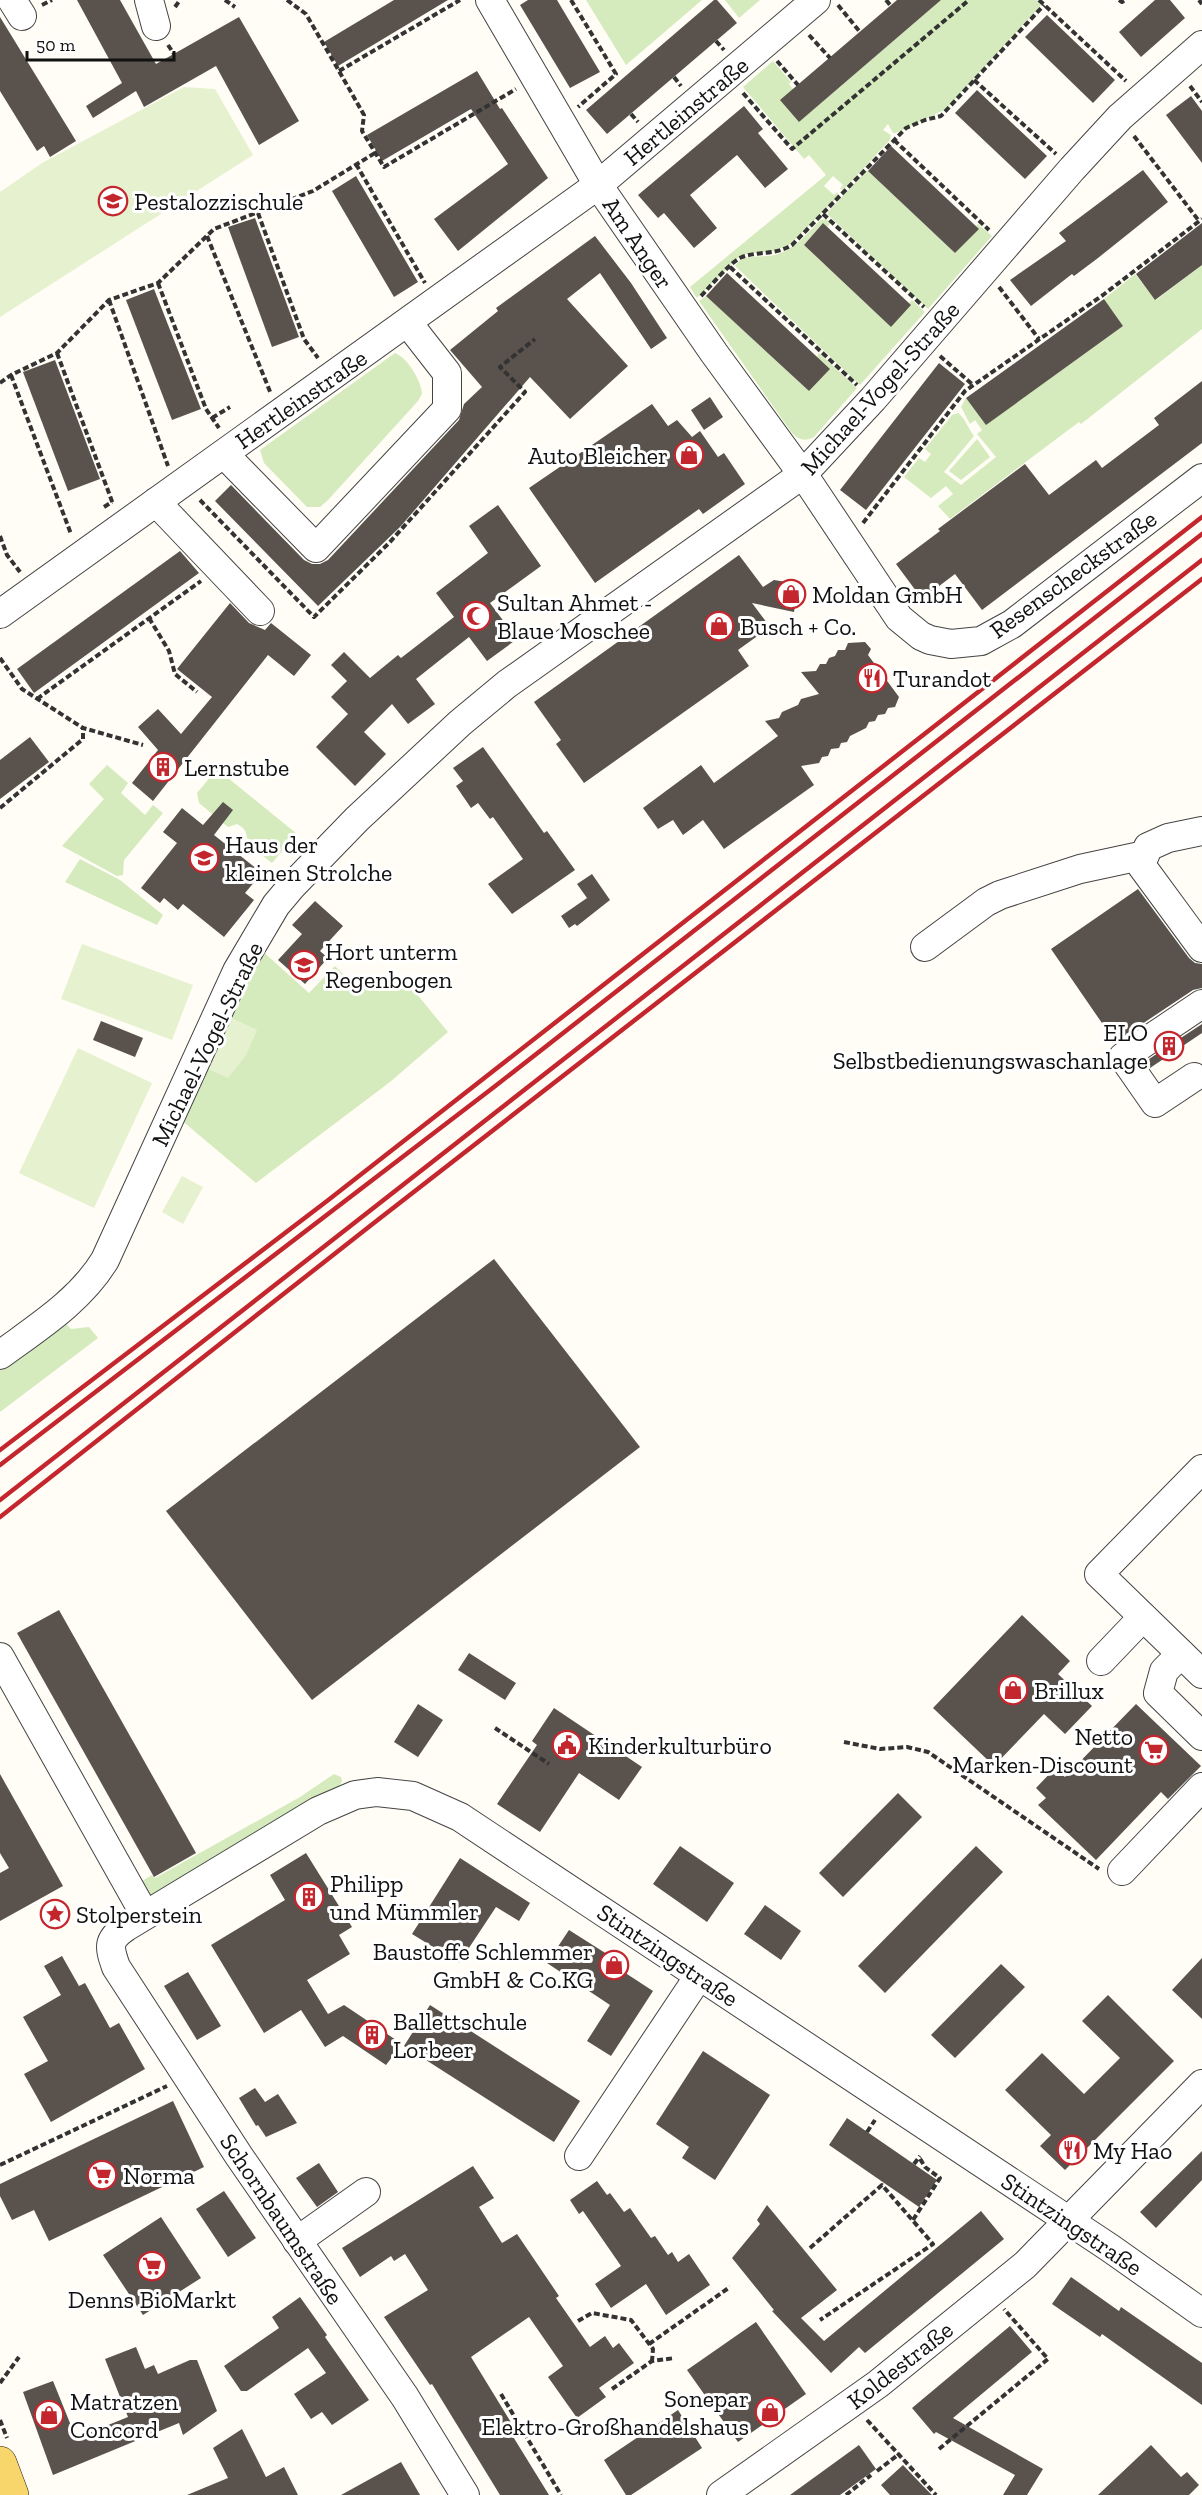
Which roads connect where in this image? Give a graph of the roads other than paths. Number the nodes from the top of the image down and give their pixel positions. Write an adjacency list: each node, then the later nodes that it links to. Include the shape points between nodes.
1 (490, 0): 4 (street, Am Anger)
2 (805, 9): 4 (street, Hertleinstraße)
3 (1202, 45): 7 (street, Michael-Vogel-Straße, via 1120,117)
4 (598, 185): 5 (street, Hertleinstraße); 7 (street, Am Anger)
5 (408, 322): 6 (street, Hertleinstraße); 6 (street, Hertleinstraße, via 447,373 447,409 316,548)
6 (228, 451): 9 (street, Hertleinstraße)
7 (803, 474): 8 (street, Resenscheckstraße, via 894,612 913,631 939,642 975,642 993,636); 18 (street, Michael-Vogel-Straße, via 507,684 357,819 299,878 276,905 237,971 96,1275 59,1311)
8 (1202, 478)
9 (166, 495): 10 (street, via 219,568); 11 (street, Hertleinstraße, via 112,512 79,556)
10 (260, 611)
11 (0, 614)
12 (1202, 831): 13 (street, via 1168,838 1148,847)
13 (1145, 855): 14 (street, via 1080,869 1000,896); 15 (street, via 1141,865)
14 (925, 946)
15 (1202, 948)
16 (1202, 1004): 17 (street, via 1123,1057 1155,1103)
17 (1199, 1078)
18 (0, 1355)
19 (1202, 1469): 20 (street, via 1099,1574)
20 (1143, 1617): 21 (street); 23 (street)
21 (1181, 1654): 24 (street); 25 (street, via 1164,1671 1158,1693)
22 (0, 1657): 28 (street)
23 (1101, 1661)
24 (1202, 1674)
25 (1202, 1736)
26 (1202, 1787): 27 (street)
27 (1122, 1872)
28 (145, 1915): 29 (street, Stintzingstraße); 30 (street, Stintzingstraße, via 332,1804 377,1792 413,1796 460,1817)
29 (112, 1940): 35 (street, Schornbaumstraße, via 116,1967)
30 (699, 1976): 32 (street); 34 (street, Stintzingstraße)
31 (1202, 2084): 34 (street, Koldestraße)
32 (579, 2156)
33 (366, 2192): 35 (street)
34 (1068, 2221): 36 (street, Stintzingstraße); 40 (street, Koldestraße, via 1025,2265 878,2384)
35 (297, 2241): 39 (street, Schornbaumstraße, via 405,2397)
36 (1202, 2313)
37 (0, 2463): 38 (main road)
38 (12, 2495)
39 (465, 2495)
40 (721, 2495)

